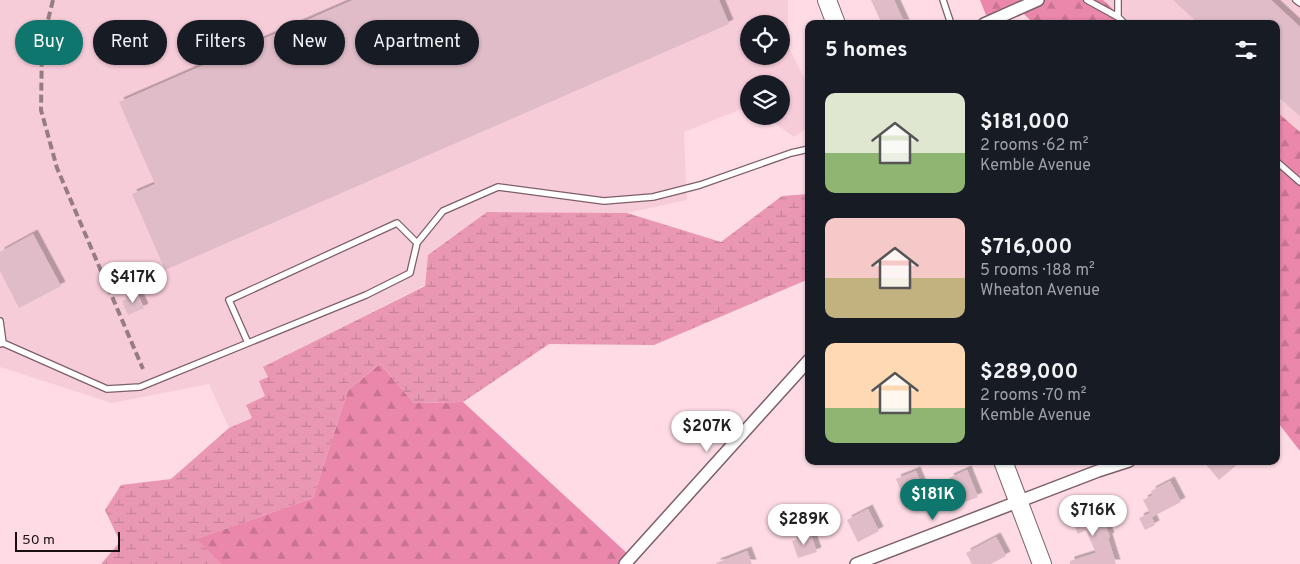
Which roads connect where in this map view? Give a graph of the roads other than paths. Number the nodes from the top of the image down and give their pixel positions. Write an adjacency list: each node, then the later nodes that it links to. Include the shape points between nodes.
1 (827, 0): 9 (main road)
2 (943, 0): 10 (lane)
3 (1038, 0): 11 (street)
4 (1087, 0): 8 (lane)
5 (1118, 0): 8 (lane)
6 (1296, 0): 7 (lane)
7 (1300, 3)
8 (1118, 17): 12 (lane)
9 (834, 20)
10 (950, 20)
11 (993, 20)
12 (1121, 20)
13 (805, 150): 16 (lane, via 653,197 604,201 498,187 443,211)
14 (1280, 164): 15 (lane)
15 (1300, 182)
16 (417, 243): 18 (lane, via 410,273 366,295); 18 (lane, via 398,223 229,300)
17 (0, 321): 19 (lane)
18 (248, 343): 19 (lane, via 140,387 107,389)
19 (2, 344)
20 (805, 364): 24 (street)
21 (1005, 465): 23 (main road)
22 (1117, 465): 23 (street)
23 (1019, 503): 25 (street); 26 (main road)
24 (627, 563)
25 (856, 564)
26 (1042, 564)

